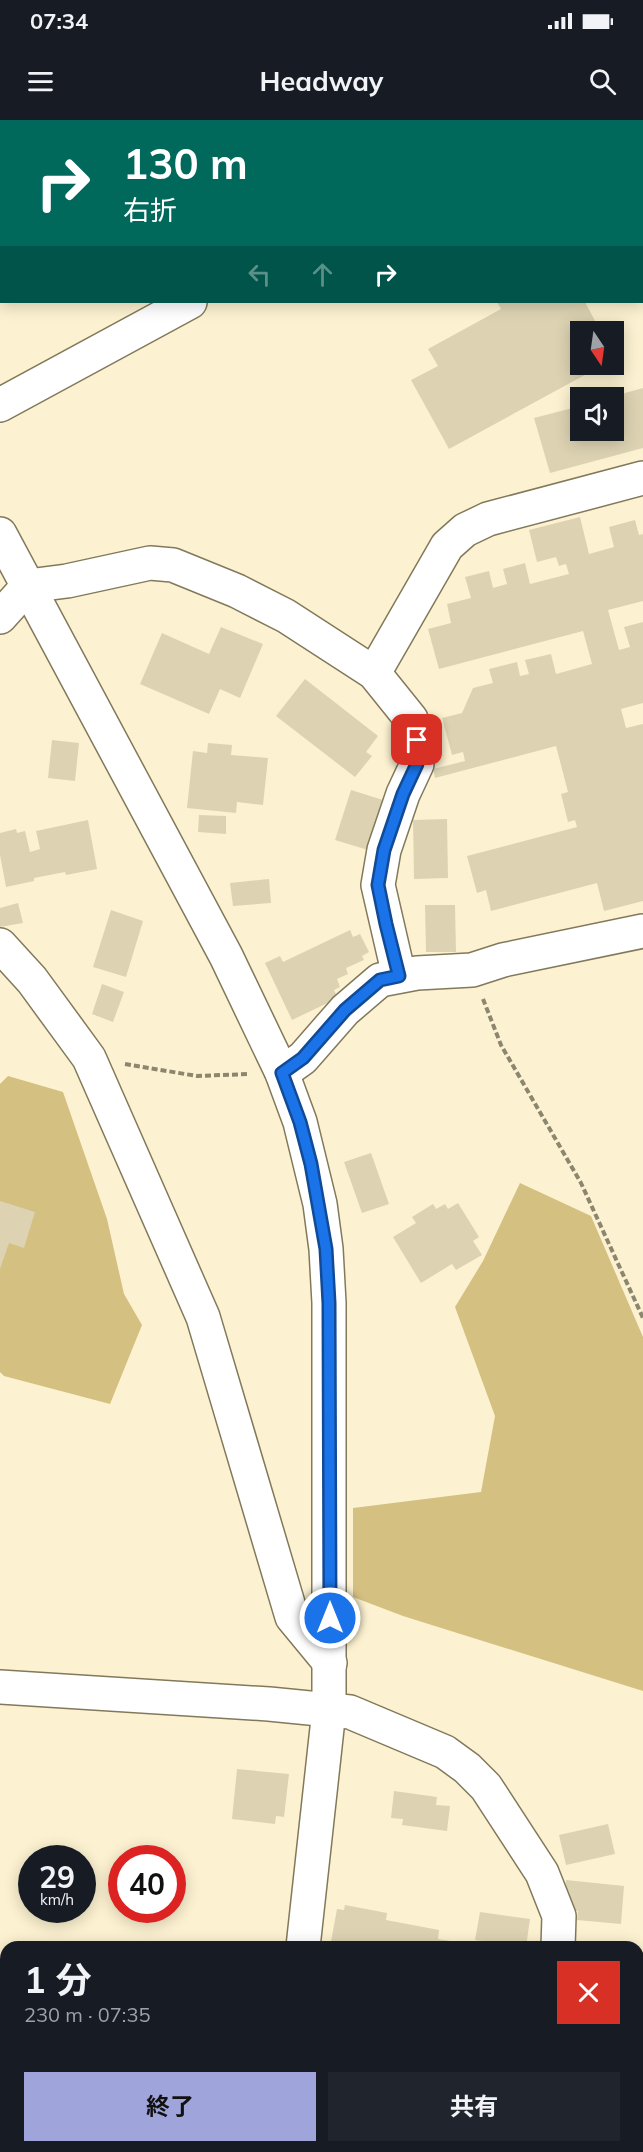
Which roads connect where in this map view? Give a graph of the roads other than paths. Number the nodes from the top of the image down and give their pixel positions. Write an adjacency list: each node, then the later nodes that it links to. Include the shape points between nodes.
1 (188, 303): 2 (street)
2 (0, 405)
3 (643, 478): 7 (street, via 488,519 465,530 447,546)
4 (0, 534): 5 (street)
5 (28, 586): 6 (street); 7 (street, via 150,563 173,565 286,616); 11 (street, via 226,956)
6 (0, 617)
7 (374, 673): 10 (street, via 411,719 417,740 417,764 384,850 378,885)
8 (643, 930): 10 (street, via 472,970)
9 (0, 945): 12 (street, via 32,980 89,1058 203,1317 292,1617)
10 (399, 976): 11 (street, via 380,980 345,1010 303,1058)
11 (282, 1073): 12 (street, via 311,1164 326,1249)
12 (330, 1663): 14 (street)
13 (0, 1687): 14 (street)
14 (329, 1710): 15 (street); 16 (street, via 350,1712 446,1752 467,1767 486,1787 542,1873 559,1916)
15 (304, 1941)
16 (558, 1941)

